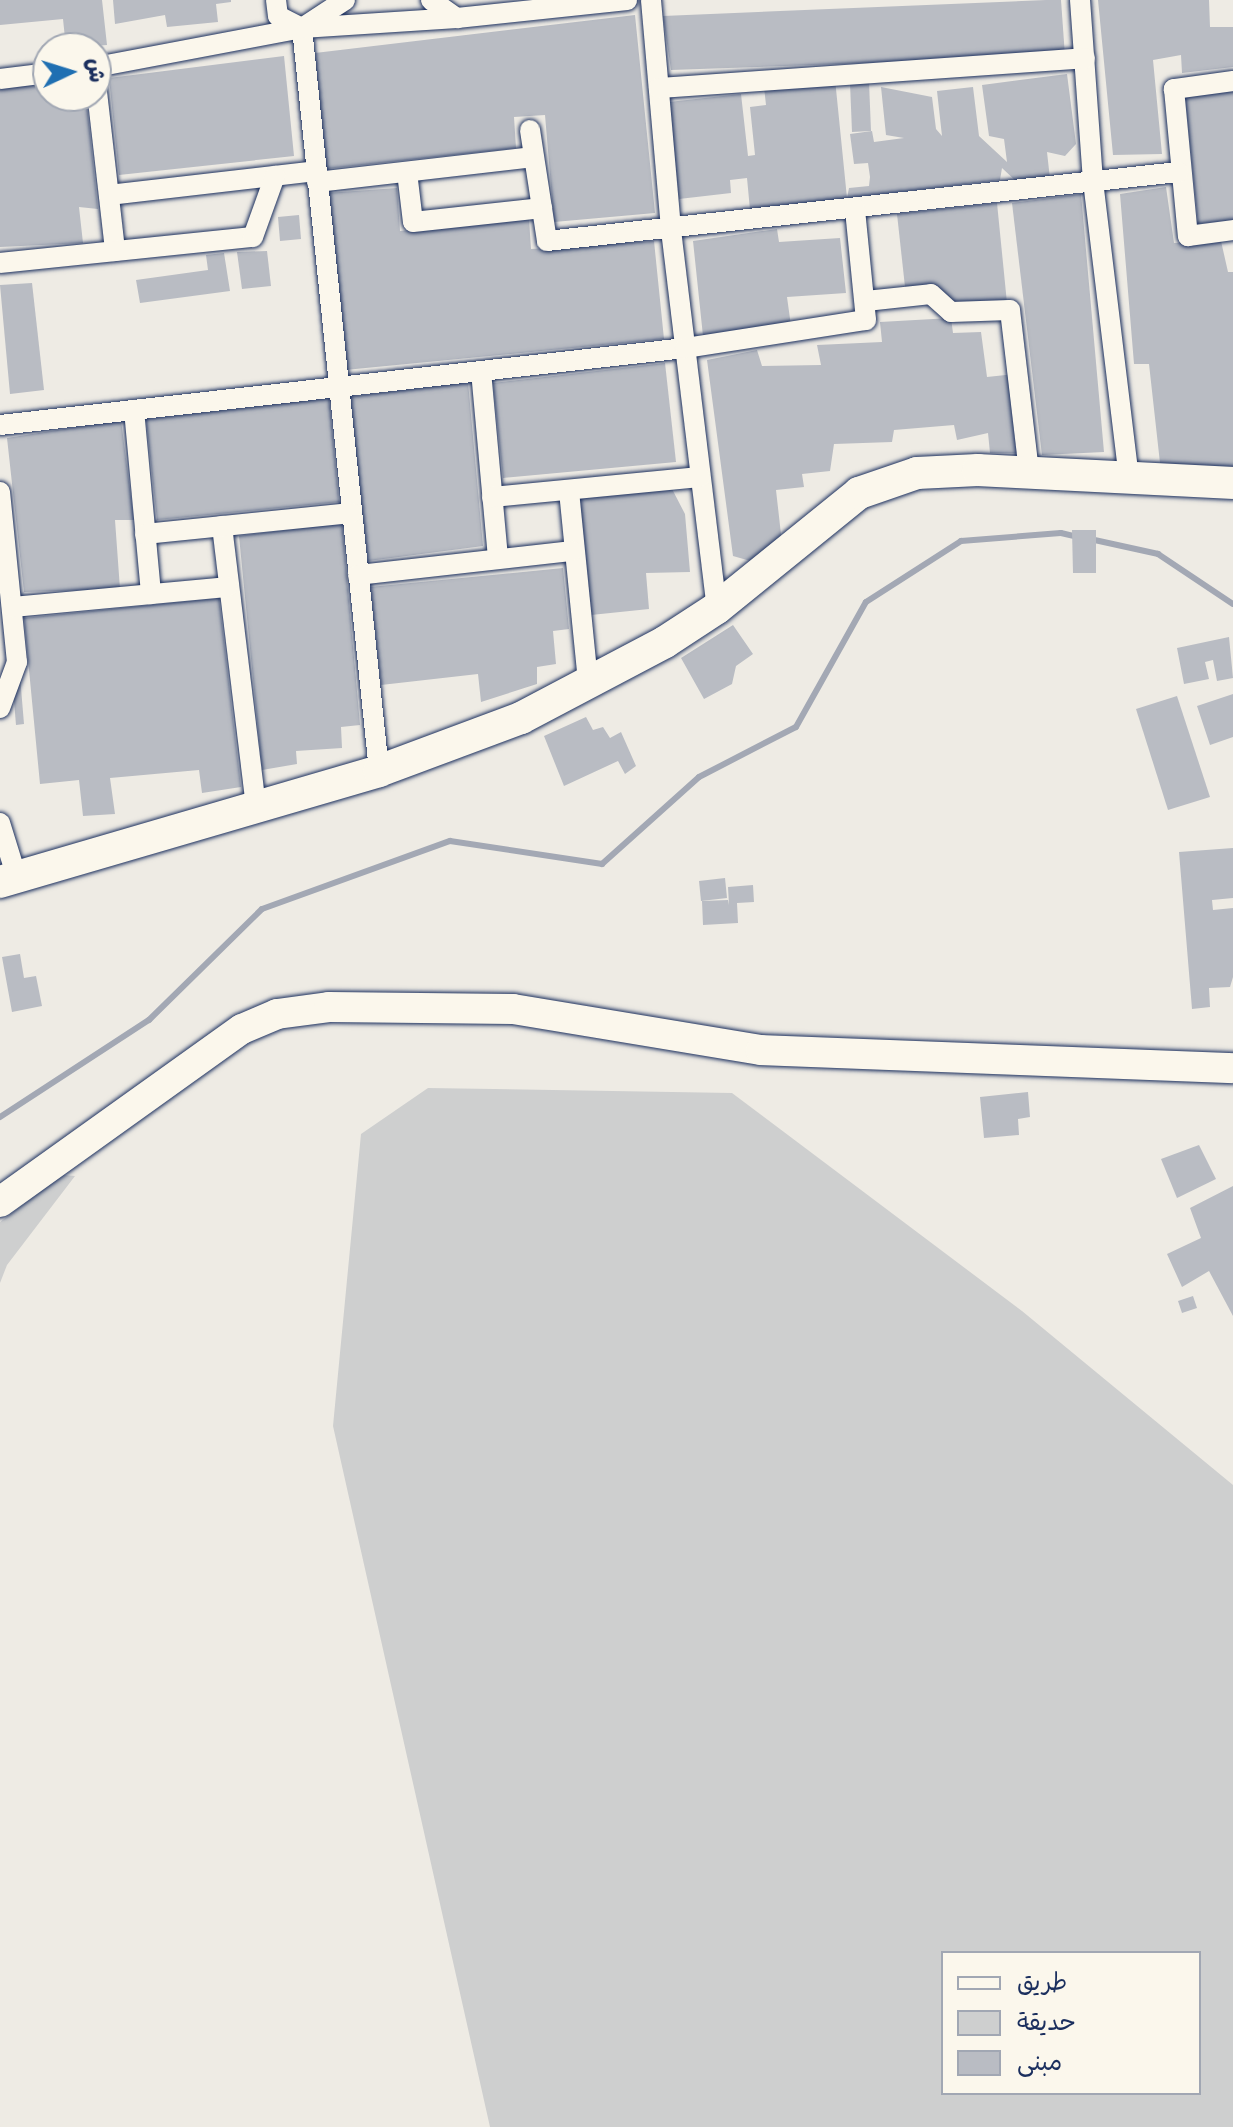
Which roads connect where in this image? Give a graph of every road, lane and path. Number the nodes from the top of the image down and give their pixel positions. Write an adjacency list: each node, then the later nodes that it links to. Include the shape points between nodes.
1 (276, 0): 8 (street, via 278,16)
2 (345, 0): 8 (street)
3 (627, 0): 7 (street)
4 (651, 0): 14 (street)
5 (1080, 0): 9 (street)
6 (437, 2): 7 (street)
7 (457, 18): 8 (street)
8 (302, 28): 10 (street); 21 (street)
9 (1085, 58): 14 (street); 22 (street)
10 (112, 64)
11 (32, 75): 12 (street)
12 (0, 79)
13 (1233, 81): 19 (street, via 1174,89)
14 (659, 88): 26 (street)
15 (99, 112): 23 (street)
16 (530, 130): 17 (street)
17 (534, 157): 18 (street); 24 (street)
18 (407, 172): 21 (street); 24 (street, via 413,222)
19 (1178, 172): 22 (street); 27 (street, via 1188,236)
20 (275, 176): 21 (street); 23 (street); 28 (street, via 253,237)
21 (316, 177): 33 (street)
22 (1093, 181): 25 (street); 38 (street)
23 (109, 195): 28 (street)
24 (542, 208): 26 (street, via 547,241)
25 (855, 209): 26 (street); 30 (street)
26 (671, 230): 31 (street)
27 (1233, 230)
28 (115, 251): 29 (street)
29 (0, 263)
30 (866, 301): 31 (street, via 866,320); 36 (street, via 931,294 951,312 1010,310)
31 (685, 348): 32 (street); 37 (street)
32 (481, 371): 33 (street); 42 (street)
33 (338, 387): 34 (street); 43 (street)
34 (134, 410): 35 (street); 45 (street)
35 (0, 425)
36 (1029, 472): 38 (main road); 52 (main road, via 917,473 859,493)
37 (700, 477): 40 (street); 52 (street)
38 (1129, 477): 39 (main road)
39 (1233, 483)
40 (569, 491): 42 (street); 46 (street)
41 (0, 492): 51 (street)
42 (492, 497): 47 (street)
43 (351, 513): 44 (street); 48 (street)
44 (222, 526): 45 (street); 49 (street)
45 (145, 534): 50 (street)
46 (572, 551): 47 (street); 53 (street)
47 (498, 558): 48 (street)
48 (358, 575): 55 (street)
49 (227, 587): 50 (street); 56 (street)
50 (151, 594): 51 (street)
51 (12, 607): 54 (street, via 17,662)
52 (717, 608): 53 (main road)
53 (588, 682): 55 (main road, via 521,718)
54 (0, 708)
55 (379, 771): 56 (main road)
56 (256, 809): 58 (main road)
57 (0, 823): 58 (street)
58 (8, 880)
59 (1232, 1070): 60 (main road, via 761,1050 513,1009 329,1007 277,1014 242,1029)
60 (0, 1202)

